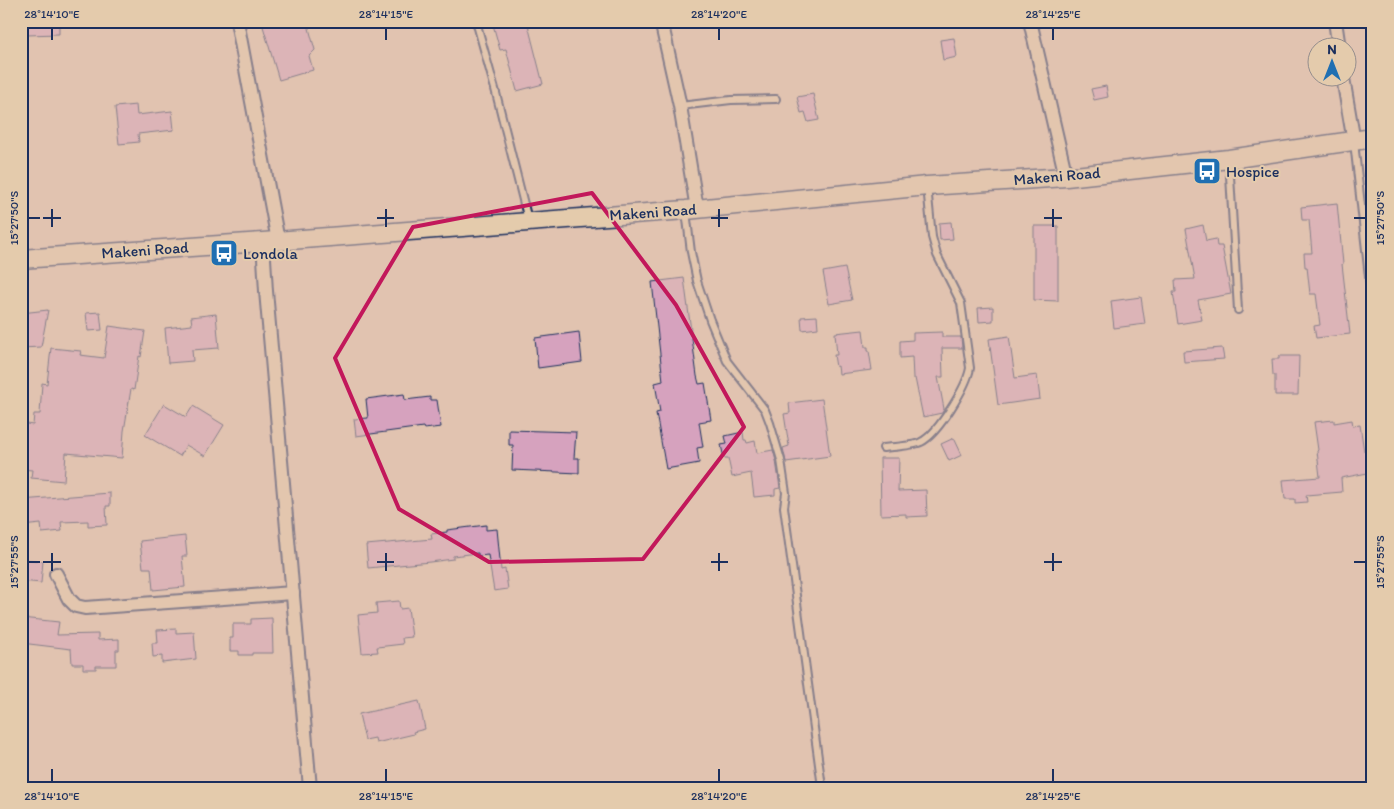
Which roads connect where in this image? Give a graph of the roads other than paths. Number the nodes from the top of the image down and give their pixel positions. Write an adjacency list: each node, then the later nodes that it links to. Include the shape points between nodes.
1 (237, 21): 17 (street)
2 (476, 21): 16 (lane)
3 (661, 21): 9 (street)
4 (1030, 21): 13 (street)
5 (1335, 21): 6 (street)
6 (1338, 38)
7 (1345, 88): 11 (street)
8 (776, 99): 9 (lane)
9 (680, 106): 15 (street)
10 (1373, 138): 11 (main road, Makeni Road)
11 (1354, 142): 12 (main road, Makeni Road); 20 (lane)
12 (1229, 159): 13 (main road, Makeni Road); 19 (lane)
13 (1066, 176): 14 (main road, Makeni Road)
14 (927, 186): 15 (main road, Makeni Road); 21 (lane, via 932,237 937,255 961,303 970,368 946,416 928,437 920,443)
15 (691, 209): 16 (main road, Makeni Road); 24 (lane, via 691,252 710,320 727,361 765,410 781,460 786,493 784,507)
16 (528, 222): 17 (main road, Makeni Road)
17 (271, 241): 18 (main road, Makeni Road); 23 (street, via 266,291)
18 (21, 259)
19 (1238, 310)
20 (1373, 313)
21 (883, 448)
22 (56, 574): 23 (street, via 69,599 76,606 85,608)
23 (293, 592): 25 (street)
24 (822, 787)
25 (310, 788)

